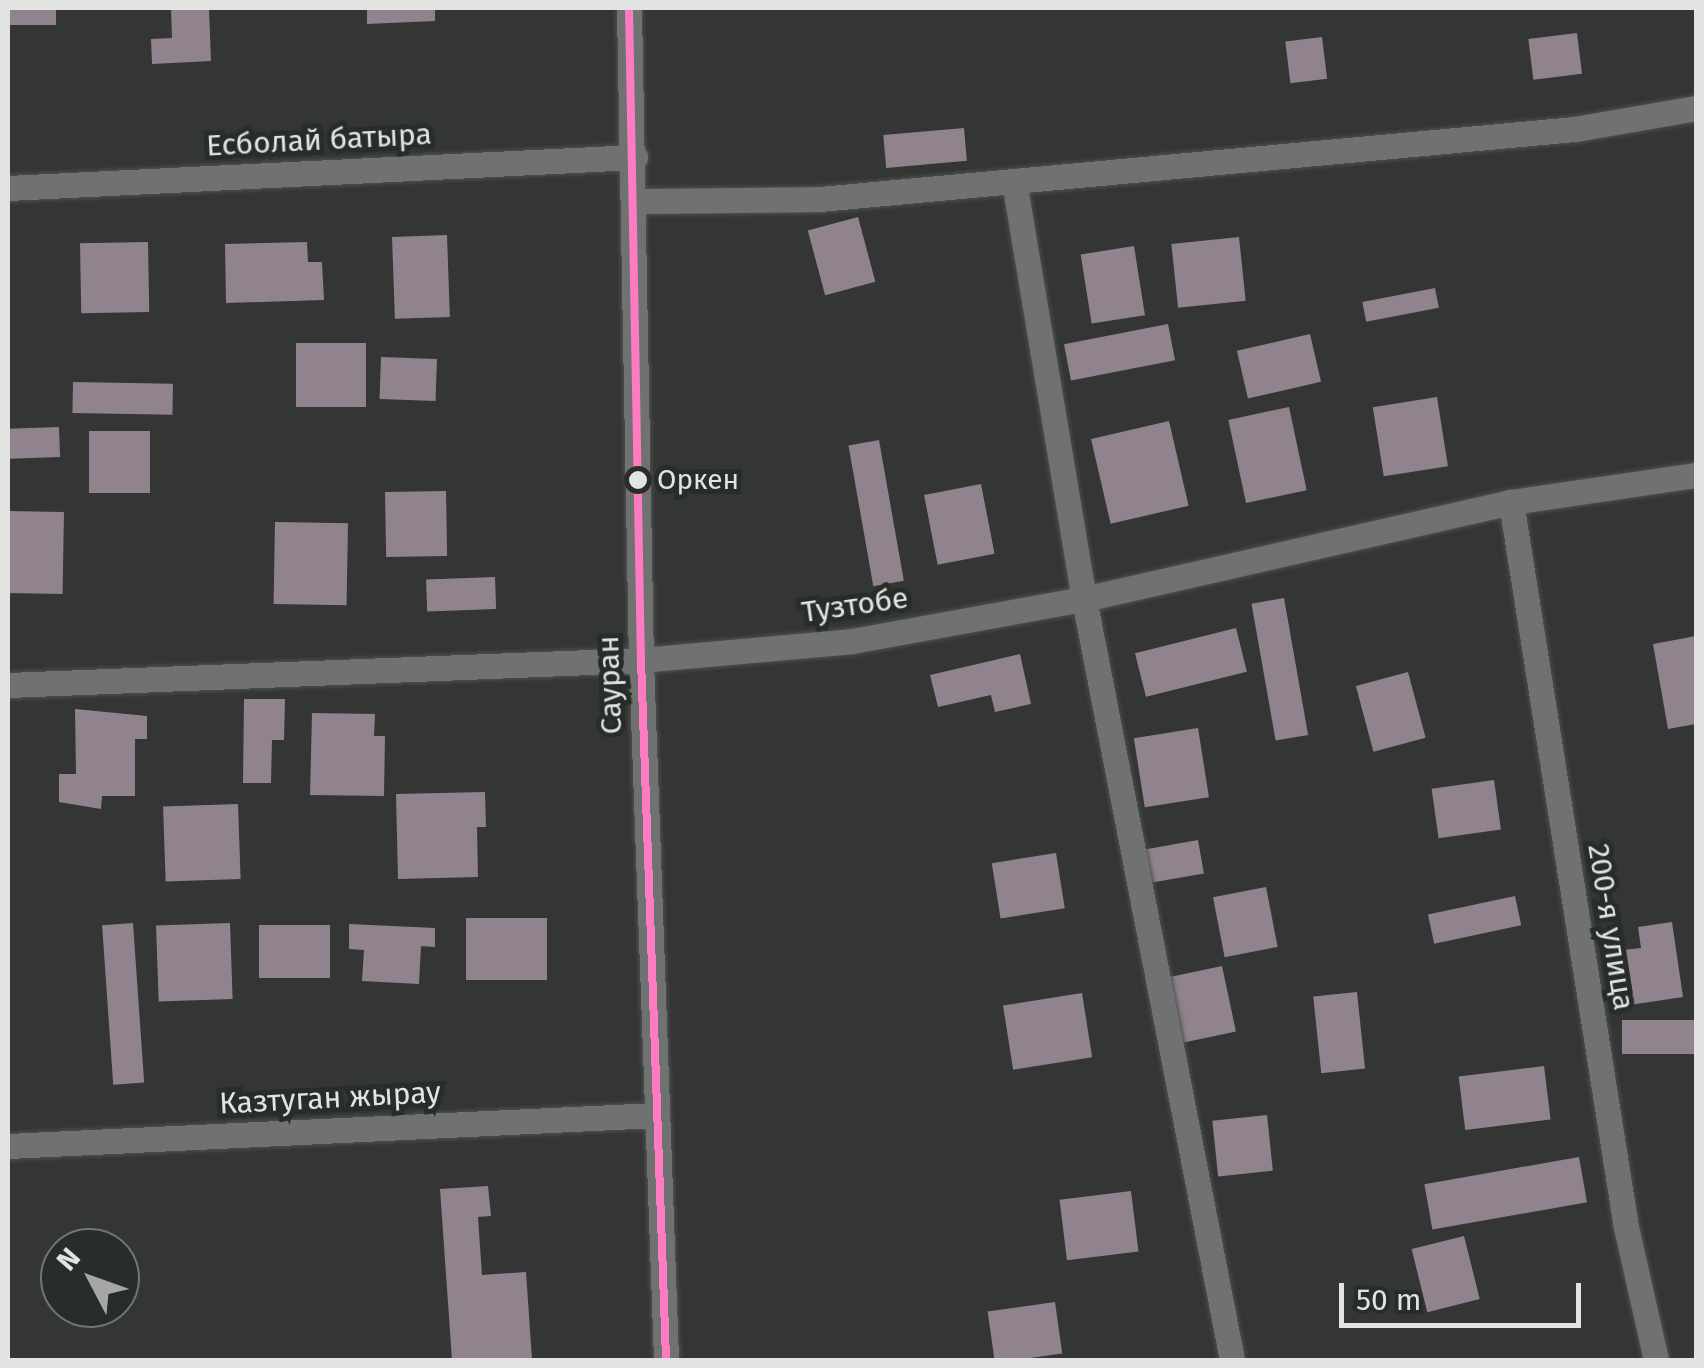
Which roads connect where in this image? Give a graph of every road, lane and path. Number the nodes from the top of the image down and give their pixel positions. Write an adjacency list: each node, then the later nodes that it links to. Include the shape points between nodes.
1 (629, 8): 3 (street, Сауран)
2 (1696, 108): 4 (street, via 1575,129)
3 (635, 157): 5 (street, Есболай батыра); 6 (street, Сауран)
4 (1014, 180): 6 (street, via 820,199); 9 (street)
5 (8, 188)
6 (635, 201): 10 (street, Сауран)
7 (1696, 475): 8 (street, Тузтобе)
8 (1511, 502): 9 (street, Тузтобе); 16 (street, 200-я улица, via 1626,1227)
9 (1084, 599): 10 (street, Тузтобе, via 852,641); 15 (street)
10 (642, 660): 11 (street, Тузтобе); 12 (street, Сауран)
11 (8, 685)
12 (656, 1116): 13 (street, Казтуган жырау); 14 (street, Сауран)
13 (8, 1146)
14 (666, 1360)
15 (1232, 1360)
16 (1656, 1360)

